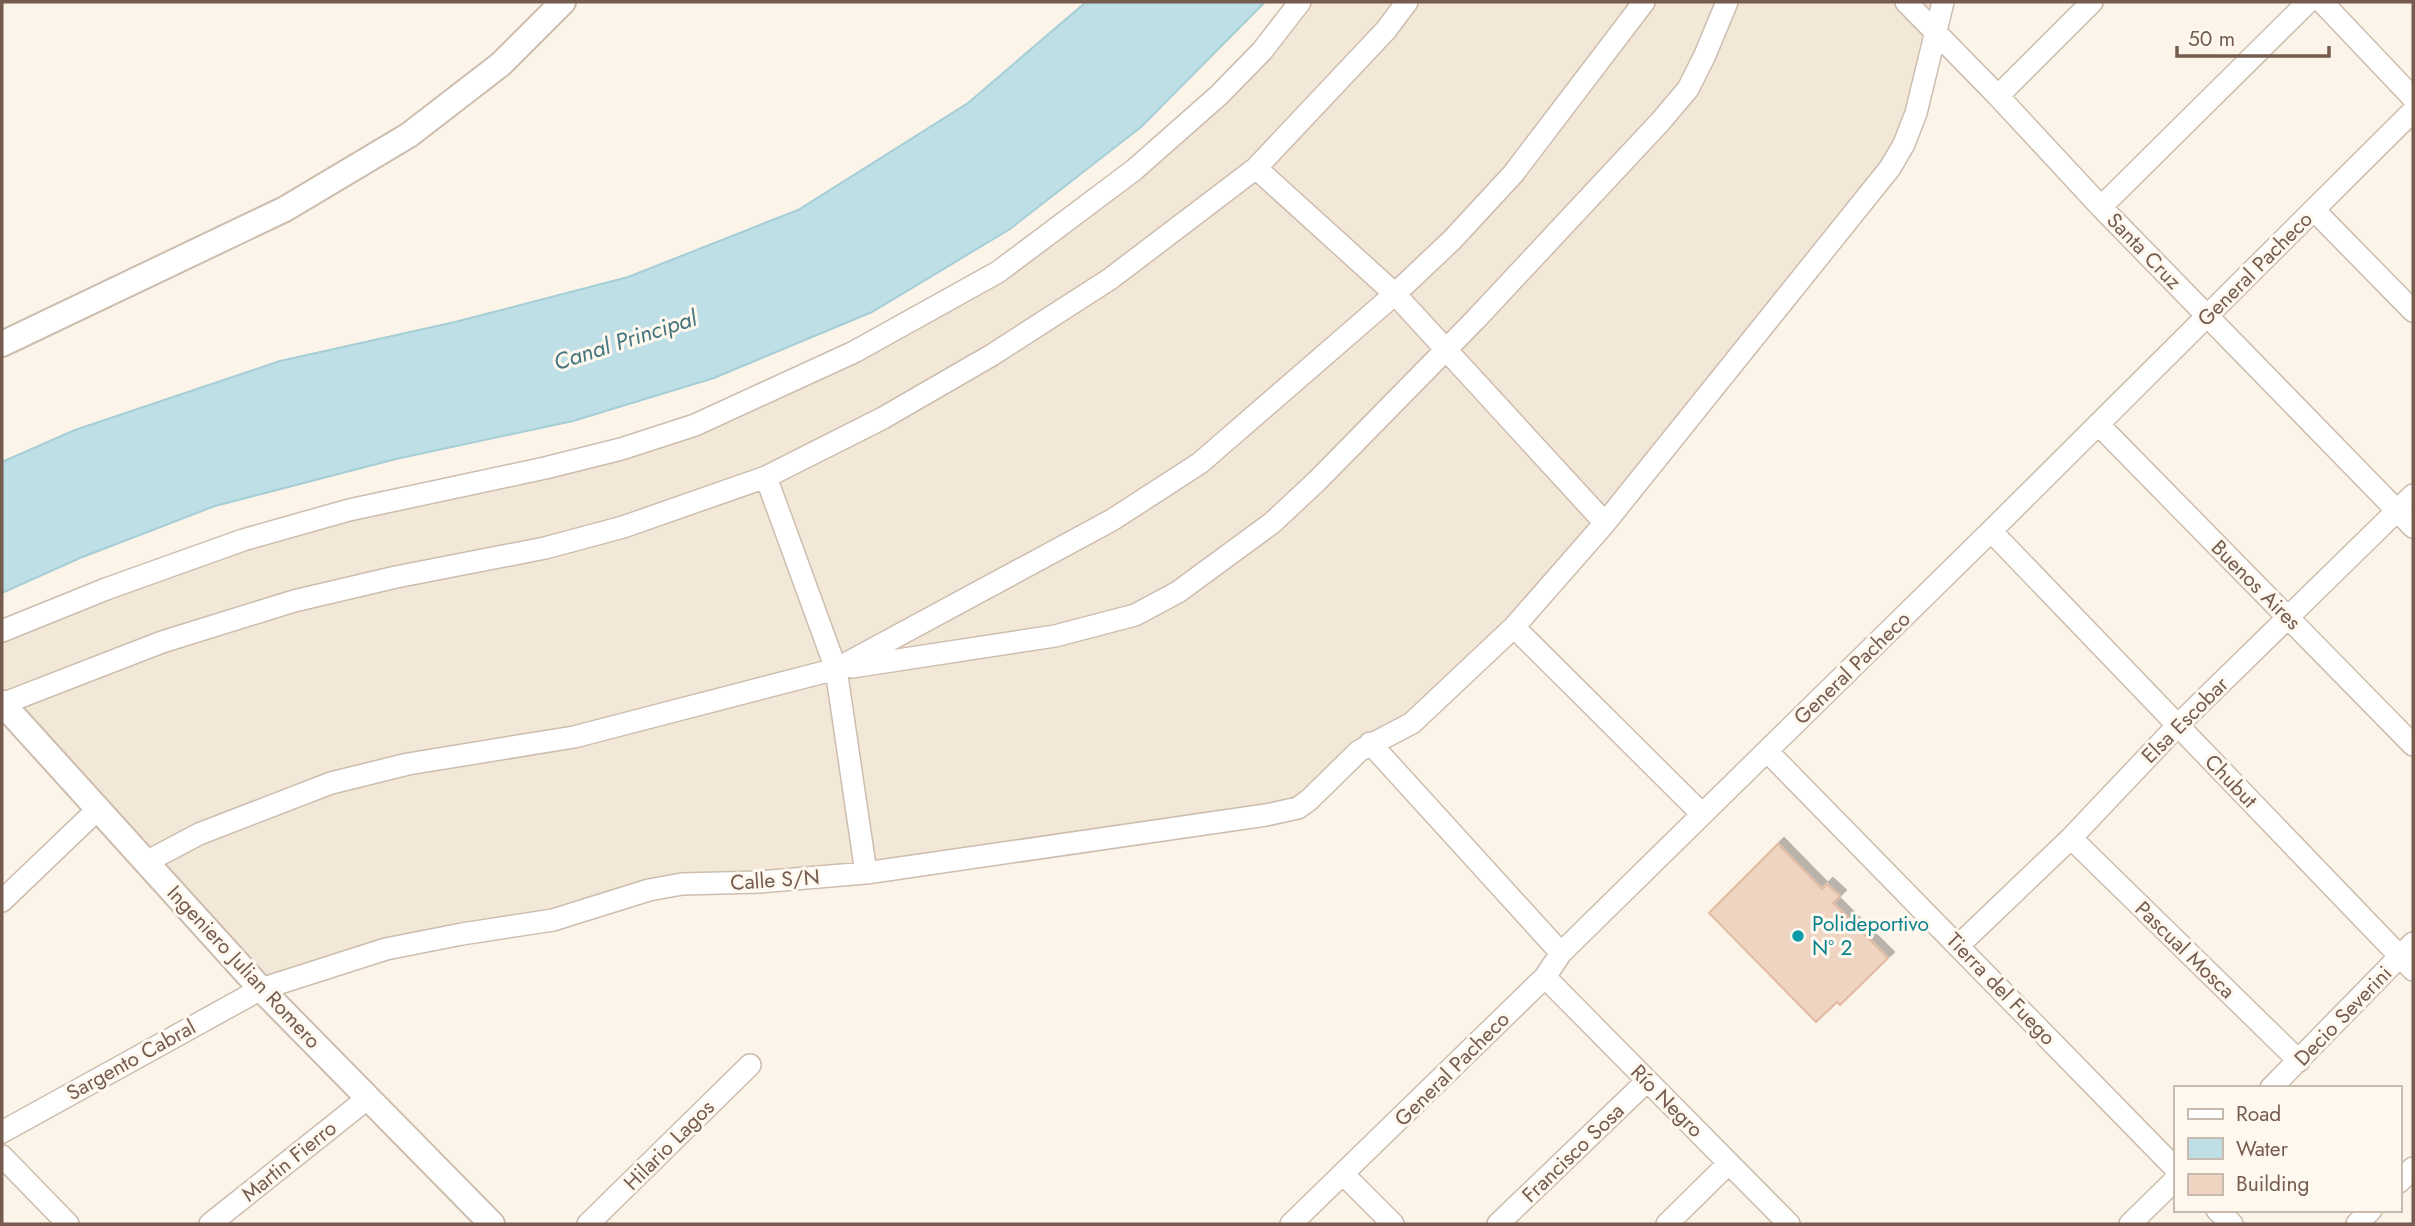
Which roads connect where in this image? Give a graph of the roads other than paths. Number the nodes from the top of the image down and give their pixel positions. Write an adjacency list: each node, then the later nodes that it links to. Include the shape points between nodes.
1 (563, 2): 21 (street, via 500,64 409,135 285,209)
2 (1300, 2): 32 (street, via 1219,95 1134,170 998,272 854,352 695,425 621,449 349,510 243,540)
3 (1407, 2): 15 (street, via 1387,30)
4 (1644, 2): 18 (street, via 1513,174)
5 (1727, 2): 22 (street, via 1688,89)
6 (1906, 2): 11 (street, Santa Cruz)
7 (1943, 2): 11 (street)
8 (2092, 2): 12 (street)
9 (2308, 2): 16 (street)
10 (2322, 2): 13 (street)
11 (1936, 33): 12 (street, Santa Cruz); 27 (street, via 1916,113 1890,168)
12 (1998, 96): 16 (street, Santa Cruz)
13 (2413, 97)
14 (2413, 111): 17 (street, General Pacheco)
15 (1256, 169): 18 (street); 24 (street, via 1110,279 992,355 883,418)
16 (2101, 207): 20 (street, Santa Cruz)
17 (2314, 210): 19 (street); 20 (street, General Pacheco)
18 (1395, 294): 22 (street); 33 (street, via 1200,463 1112,520)
19 (2413, 311)
20 (2207, 317): 23 (street, General Pacheco); 26 (street, Santa Cruz)
21 (2, 344)
22 (1447, 348): 27 (street); 33 (street, via 1272,523 1178,593 1135,615 1055,636)
23 (2098, 424): 29 (street, General Pacheco); 30 (street, Buenos Aires)
24 (766, 477): 33 (street); 34 (street, via 610,531 294,601 162,642)
25 (2413, 495): 26 (street, Elsa Escobar)
26 (2398, 511): 28 (street, Santa Cruz); 30 (street, Elsa Escobar)
27 (1605, 523): 31 (street)
28 (2413, 527)
29 (1991, 531): 35 (street, Chubut); 38 (street, General Pacheco)
30 (2288, 618): 35 (street, Elsa Escobar); 37 (street, Buenos Aires)
31 (1514, 626): 36 (street, via 1428,710); 40 (street)
32 (2, 631)
33 (836, 669): 42 (street, via 574,737 408,764 331,783 199,834); 43 (street)
34 (2, 704): 39 (street, Ingeniero Julian Romero)
35 (2178, 725): 41 (street, Elsa Escobar); 47 (street, Chubut)
36 (1370, 743): 43 (street, Calle S/N, via 1298,808); 46 (street)
37 (2413, 745)
38 (1767, 751): 40 (street, General Pacheco); 45 (street, Tierra del Fuego)
39 (98, 809): 42 (street, Ingeniero Julian Romero); 44 (street)
40 (1701, 813): 46 (street, General Pacheco)
41 (2071, 838): 45 (street, Elsa Escobar); 50 (street, Pascual Mosca)
42 (146, 862): 49 (street, Ingeniero Julian Romero)
43 (866, 873): 49 (street, Calle S/N, via 649,890 553,920 386,949)
44 (2, 901)
45 (1958, 946): 58 (street, Tierra del Fuego)
46 (1561, 953): 48 (street, General Pacheco)
47 (2409, 956): 50 (street, Decio Severini)
48 (1545, 977): 52 (street, Río Negro); 59 (street, General Pacheco)
49 (261, 989): 54 (street, Ingeniero Julian Romero); 55 (street, Sargento Cabral)
50 (2299, 1061): 53 (street, Decio Severini)
51 (750, 1065): 65 (street, Hilario Lagos)
52 (1647, 1081): 57 (street, Río Negro); 68 (street, Francisco Sosa)
53 (2273, 1086)
54 (368, 1098): 63 (street, Martin Fierro); 64 (street, Ingeniero Julian Romero)
55 (2, 1132)
56 (2, 1156): 62 (street)
57 (1729, 1163): 69 (street); 70 (street, Río Negro)
58 (2174, 1167)
59 (1344, 1174): 66 (street, General Pacheco); 67 (street)
60 (2174, 1181): 71 (street)
61 (2219, 1212): 72 (street)
62 (68, 1224)
63 (210, 1224)
64 (492, 1224)
65 (588, 1224)
66 (1291, 1224)
67 (1393, 1224)
68 (1498, 1224)
69 (1667, 1224)
70 (1789, 1224)
71 (2130, 1224)
72 (2232, 1224)

